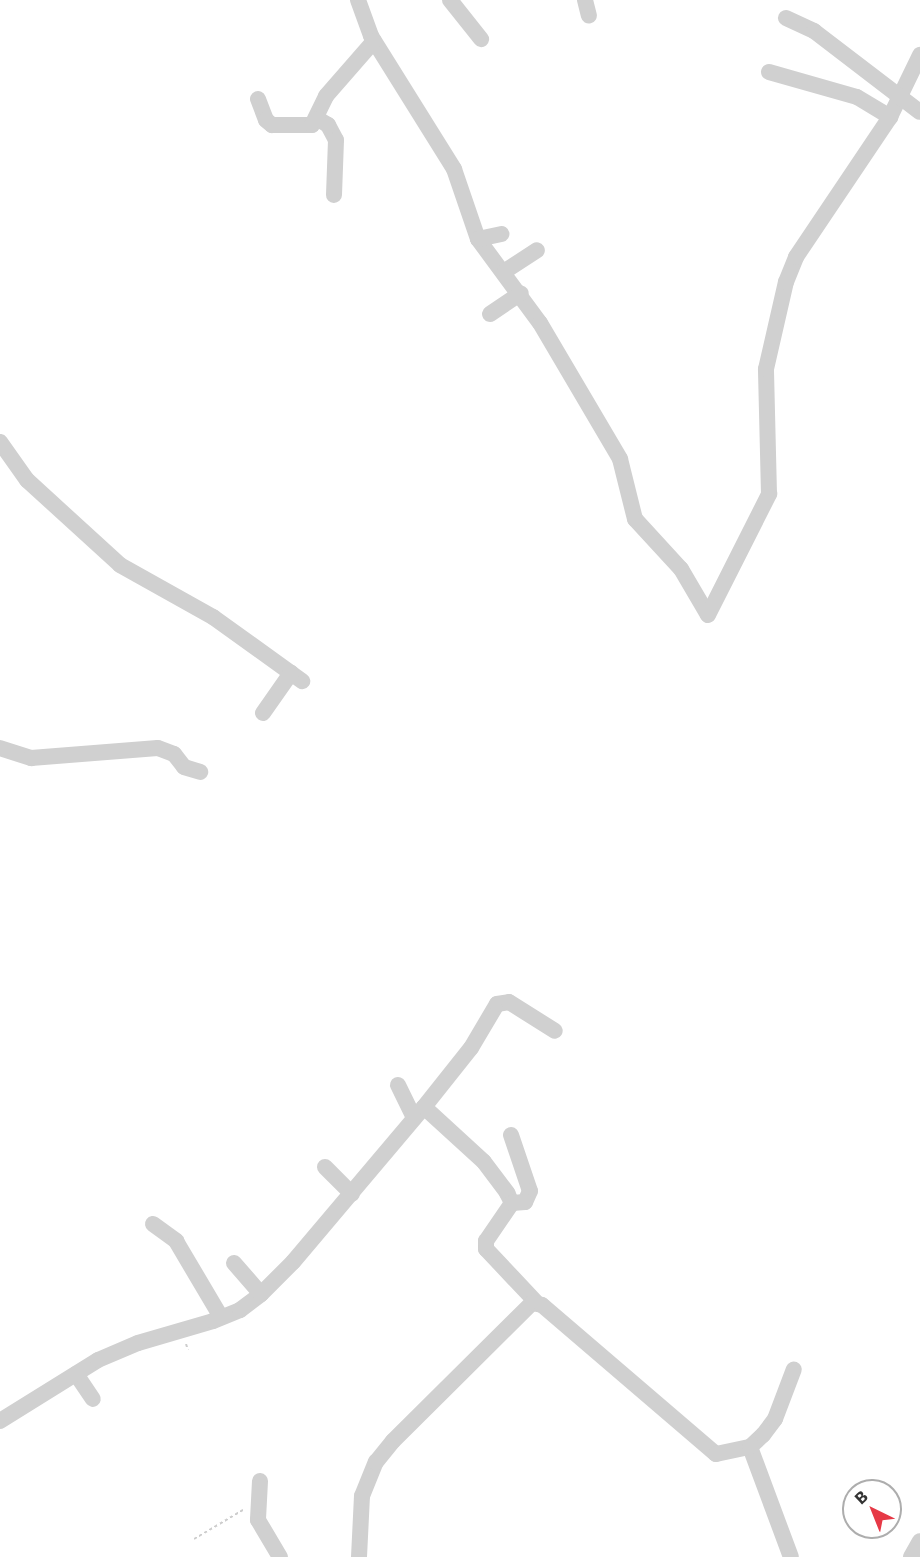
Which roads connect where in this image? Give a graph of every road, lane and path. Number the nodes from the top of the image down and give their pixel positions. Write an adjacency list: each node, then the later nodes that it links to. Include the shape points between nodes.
1 (358, 0): 5 (street)
2 (450, 0): 4 (street)
3 (786, 18): 8 (street, via 814,31)
4 (481, 39)
5 (374, 41): 12 (street, via 326,96); 15 (street, via 451,163)
6 (920, 55): 8 (street)
7 (769, 72): 11 (street, via 857,97)
8 (901, 96): 10 (street); 11 (street)
9 (258, 99): 12 (street, via 272,125 312,125)
10 (920, 112)
11 (890, 117): 18 (street, via 796,257 786,282 766,369 768,494 711,614 702,609 681,569 635,519 620,459)
12 (318, 119): 13 (street, via 328,125 336,140)
13 (334, 195)
14 (501, 234): 15 (street)
15 (478, 239): 17 (street)
16 (537, 250): 17 (street)
17 (505, 271): 18 (street)
18 (521, 293): 19 (street)
19 (490, 314)
20 (0, 442): 21 (street, via 27,480 120,565 213,617 296,677)
21 (263, 713)
22 (0, 748): 23 (street, via 31,758 158,748 174,754 184,767)
23 (200, 772)
24 (555, 1031): 26 (street, via 509,1002 497,1004 471,1048)
25 (398, 1085): 26 (street)
26 (419, 1113): 29 (street); 30 (street, via 484,1162)
27 (511, 1135): 30 (street, via 530,1191 525,1202)
28 (325, 1167): 29 (street)
29 (352, 1194): 33 (street)
30 (512, 1203): 34 (street, via 486,1241 486,1249)
31 (153, 1224): 35 (street, via 176,1241)
32 (234, 1263): 33 (street)
33 (261, 1294): 35 (street, via 240,1310)
34 (536, 1302): 40 (street, via 710,1451 726,1454); 46 (street, via 492,1341 376,1462 362,1496)
35 (221, 1317): 37 (street, via 121,1349)
36 (794, 1369): 40 (street, via 775,1419)
37 (76, 1374): 38 (street); 39 (street)
38 (93, 1399)
39 (0, 1421)
40 (750, 1447): 47 (street)
41 (260, 1481): 42 (street)
42 (256, 1504): 43 (path); 45 (street, via 258,1520)
43 (194, 1539)
44 (920, 1541): 48 (street)
45 (280, 1557)
46 (359, 1557)
47 (791, 1557)
48 (911, 1557)

